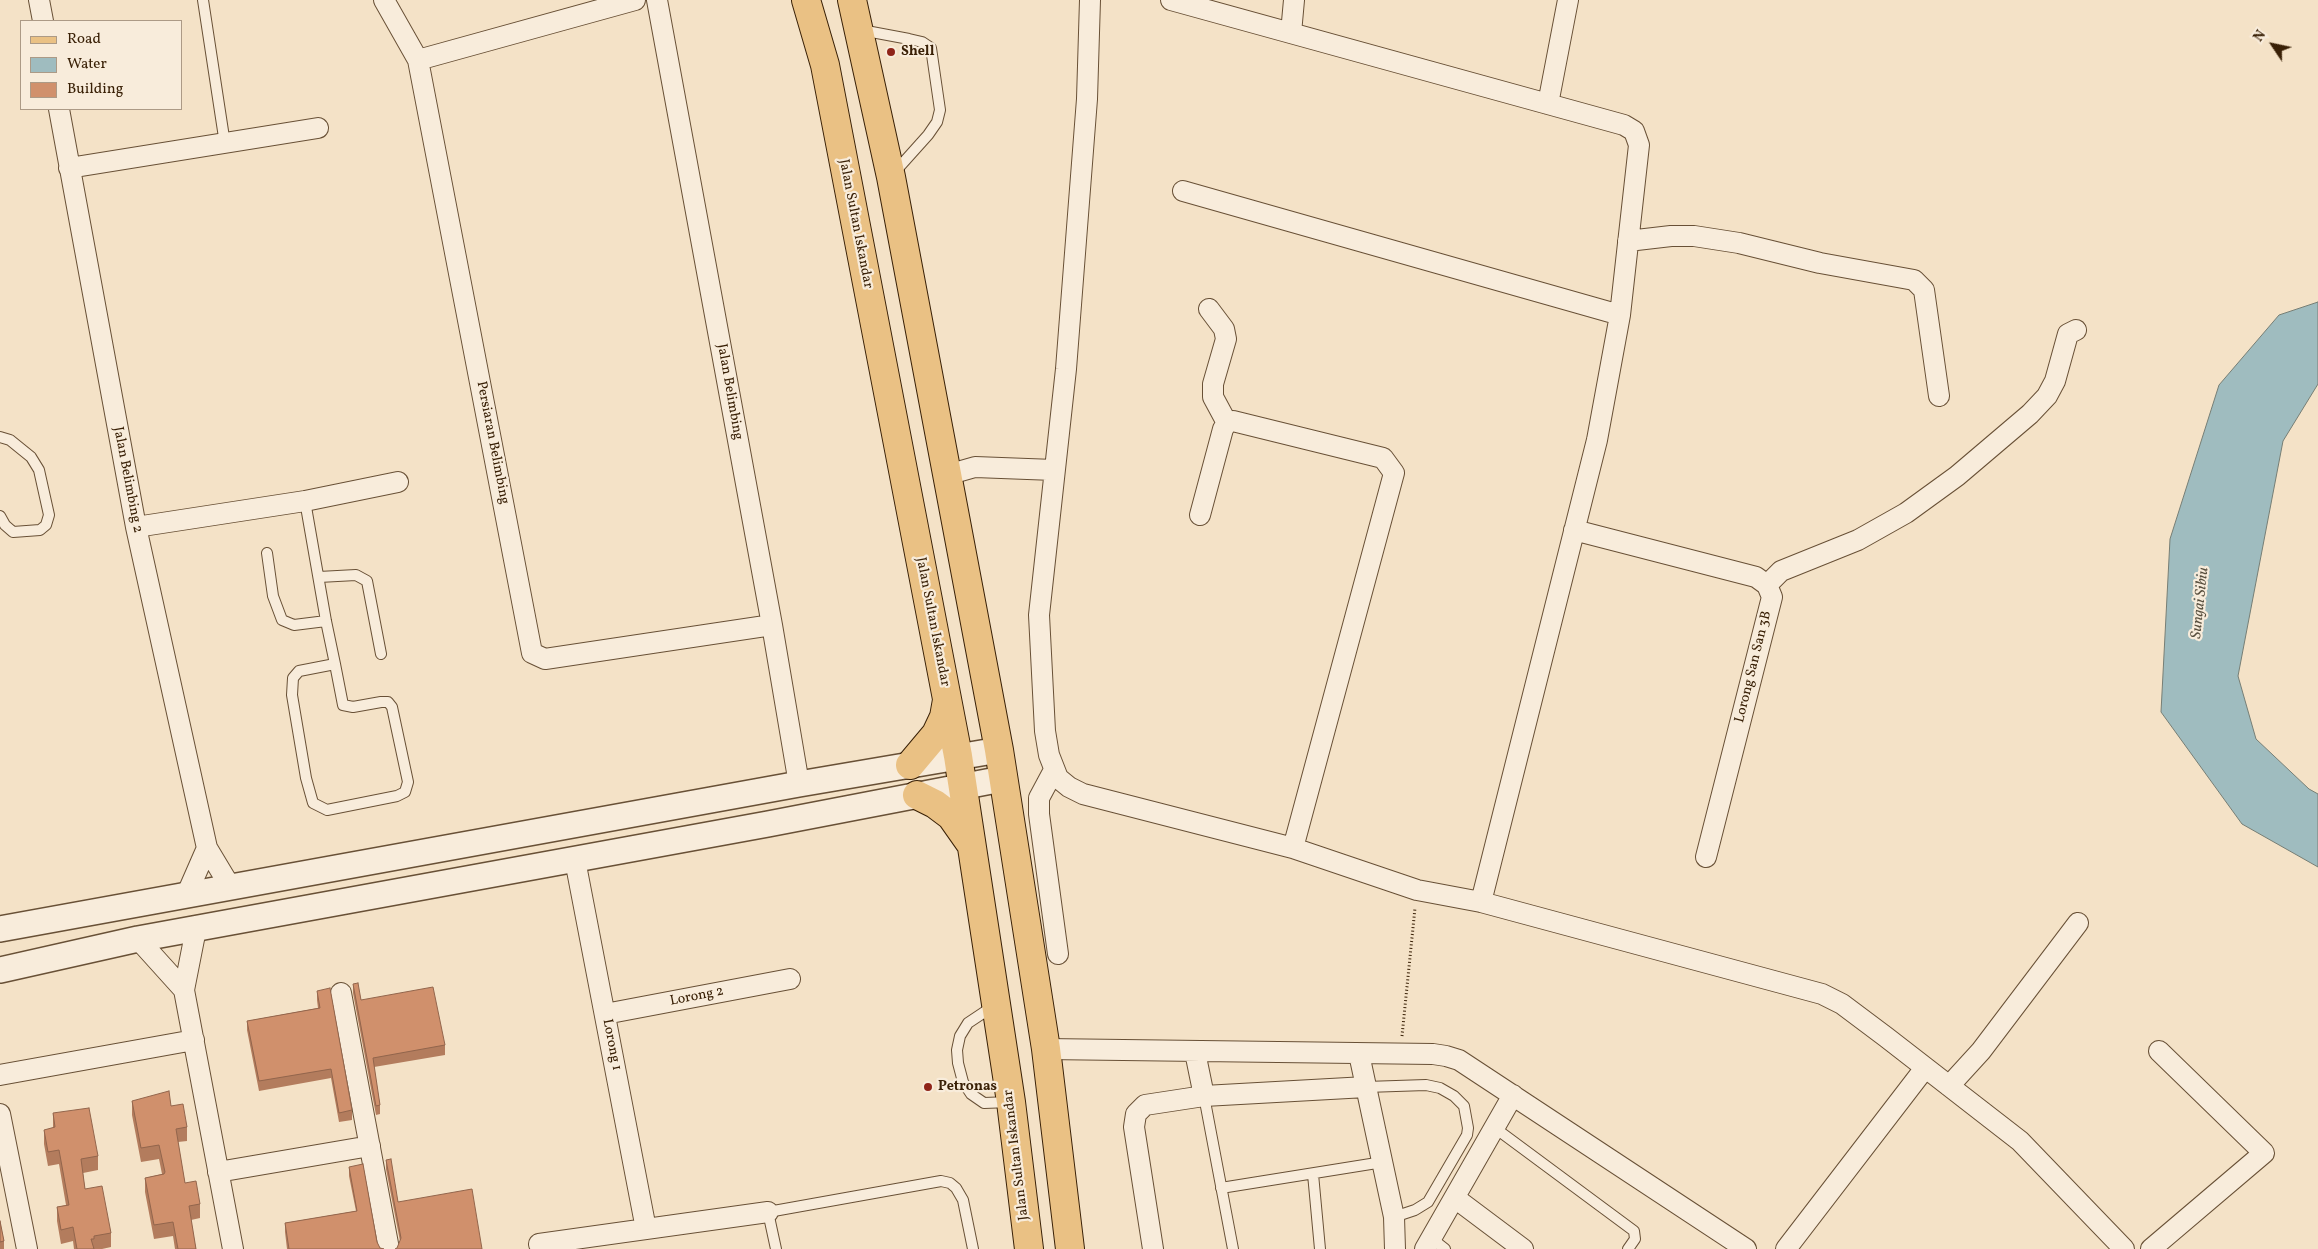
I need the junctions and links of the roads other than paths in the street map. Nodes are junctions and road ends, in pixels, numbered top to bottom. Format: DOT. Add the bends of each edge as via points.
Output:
graph roads {
  1 [pos="39,0"];
  2 [pos="203,0"];
  3 [pos="384,0"];
  4 [pos="635,0"];
  5 [pos="657,0"];
  6 [pos="806,0"];
  7 [pos="852,0"];
  8 [pos="1090,0"];
  9 [pos="1170,0"];
  10 [pos="1294,0"];
  11 [pos="1568,0"];
  12 [pos="42,20"];
  13 [pos="860,30"];
  14 [pos="1291,33"];
  15 [pos="418,60"];
  16 [pos="1548,104"];
  17 [pos="59,110"];
  18 [pos="318,128"];
  19 [pos="225,144"];
  20 [pos="70,168"];
  21 [pos="891,177"];
  22 [pos="1183,191"];
  23 [pos="1628,241"];
  24 [pos="1210,309"];
  25 [pos="1620,315"];
  26 [pos="2076,330"];
  27 [pos="1939,396"];
  28 [pos="1227,422"];
  29 [pos="0,437"];
  30 [pos="1054,470"];
  31 [pos="947,475"];
  32 [pos="398,482"];
  33 [pos="305,501"];
  34 [pos="1200,515"];
  35 [pos="0,516"];
  36 [pos="136,527"];
  37 [pos="1574,530"];
  38 [pos="267,553"];
  39 [pos="319,577"];
  40 [pos="1767,585"];
  41 [pos="326,621"];
  42 [pos="772,625"];
  43 [pos="382,654"];
  44 [pos="335,664"];
  45 [pos="947,698"];
  46 [pos="999,750"];
  47 [pos="958,756"];
  48 [pos="910,765"];
  49 [pos="1054,770"];
  50 [pos="1002,779"];
  51 [pos="798,784"];
  52 [pos="963,785"];
  53 [pos="917,795"];
  54 [pos="207,848"];
  55 [pos="1293,848"];
  56 [pos="974,849"];
  57 [pos="1706,857"];
  58 [pos="575,860"];
  59 [pos="230,888"];
  60 [pos="186,896"];
  61 [pos="1481,902"];
  62 [pos="2078,923"];
  63 [pos="0,929"];
  64 [pos="196,929"];
  65 [pos="138,939"];
  66 [pos="1058,954"];
  67 [pos="0,970"];
  68 [pos="790,979"];
  69 [pos="184,990"];
  70 [pos="340,993"];
  71 [pos="997,1004"];
  72 [pos="605,1014"];
  73 [pos="194,1040"];
  74 [pos="1046,1049"];
  75 [pos="1195,1052"];
  76 [pos="2158,1052"];
  77 [pos="1359,1054"];
  78 [pos="1925,1068"];
  79 [pos="0,1075"];
  80 [pos="1949,1086"];
  81 [pos="1366,1088"];
  82 [pos="1204,1096"];
  83 [pos="1513,1096"];
  84 [pos="1011,1102"];
  85 [pos="0,1114"];
  86 [pos="1494,1128"];
  87 [pos="370,1146"];
  88 [pos="1383,1162"];
  89 [pos="218,1172"];
  90 [pos="1313,1174"];
  91 [pos="1221,1188"];
  92 [pos="1455,1198"];
  93 [pos="768,1212"];
  94 [pos="1394,1217"];
  95 [pos="646,1229"];
  96 [pos="539,1244"];
  97 [pos="1434,1245"];
  98 [pos="27,1249"];
  99 [pos="233,1249"];
  100 [pos="389,1249"];
  101 [pos="776,1249"];
  102 [pos="972,1249"];
  103 [pos="1028,1249"];
  104 [pos="1070,1249"];
  105 [pos="1153,1249"];
  106 [pos="1233,1249"];
  107 [pos="1320,1249"];
  108 [pos="1396,1249"];
  109 [pos="1523,1249"];
  110 [pos="1628,1249"];
  111 [pos="1746,1249"];
  112 [pos="1786,1249"];
  113 [pos="2124,1249"];
  114 [pos="2151,1249"];
  1 -- 12 [label="street"];
  2 -- 19 [label="lane"];
  3 -- 15 [label="street, Persiaran Belimbing"];
  4 -- 15 [label="street"];
  5 -- 42 [label="street, Jalan Belimbing"];
  6 -- 45 [label="main road, Jalan Sultan Iskandar" via="825,65"];
  7 -- 13 [label="main road"];
  8 -- 30 [label="street" via="1088,99 1066,369"];
  9 -- 14 [label="street"];
  10 -- 14 [label="street"];
  11 -- 16 [label="street"];
  13 -- 21 [label="main road"];
  13 -- 21 [label="lane" via="922,42 931,48 940,110 928,135"];
  14 -- 16 [label="street"];
  15 -- 42 [label="street, Persiaran Belimbing" via="532,652 545,659"];
  16 -- 23 [label="street" via="1624,125 1634,131 1639,145"];
  17 -- 20 [label="street, Jalan Belimbing 2"];
  18 -- 19 [label="street"];
  19 -- 20 [label="street"];
  20 -- 36 [label="street, Jalan Belimbing 2"];
  21 -- 31 [label="main road"];
  22 -- 25 [label="street"];
  23 -- 25 [label="street"];
  23 -- 27 [label="street" via="1694,236 1914,280 1924,290"];
  24 -- 28 [label="street" via="1224,329 1226,340 1213,384 1213,397"];
  25 -- 37 [label="street" via="1597,440"];
  26 -- 40 [label="street" via="2068,334 2055,381 2047,396 1957,476 1906,513 1858,540 1781,571"];
  28 -- 34 [label="street"];
  28 -- 55 [label="street" via="1384,458 1394,473"];
  29 -- 35 [label="lane" via="10,440 31,457 39,470 49,515 46,526 40,530 13,532"];
  30 -- 31 [label="street" via="975,467"];
  30 -- 49 [label="street" via="1039,614 1045,730"];
  31 -- 46 [label="main road"];
  32 -- 33 [label="street"];
  33 -- 36 [label="street"];
  33 -- 39 [label="lane"];
  36 -- 54 [label="street, Jalan Belimbing 2"];
  37 -- 40 [label="street" via="1756,577"];
  37 -- 61 [label="street"];
  38 -- 41 [label="lane" via="273,596 282,620 294,626"];
  39 -- 41 [label="lane"];
  39 -- 43 [label="lane" via="356,575 367,582"];
  40 -- 57 [label="street, Lorong San San 3B" via="1772,597"];
  41 -- 44 [label="lane"];
  42 -- 51 [label="street, Jalan Belimbing"];
  44 -- 44 [label="lane" via="299,671 294,678 292,695 313,803 327,810 397,796 405,792 408,782 392,707 388,702 353,707 343,705"];
  45 -- 47 [label="main road, Jalan Sultan Iskandar"];
  45 -- 48 [label="main road" via="944,717 936,734"];
  46 -- 47 [label="street"];
  46 -- 50 [label="main road"];
  47 -- 48 [label="street"];
  47 -- 52 [label="main road, Jalan Sultan Iskandar"];
  48 -- 51 [label="street"];
  49 -- 55 [label="street" via="1058,778 1083,794"];
  49 -- 66 [label="street" via="1041,793 1039,814"];
  50 -- 52 [label="street"];
  50 -- 74 [label="main road"];
  51 -- 59 [label="street"];
  52 -- 53 [label="street"];
  52 -- 56 [label="main road, Jalan Sultan Iskandar"];
  53 -- 56 [label="main road" via="951,816"];
  53 -- 58 [label="street"];
  54 -- 59 [label="street, Jalan Belimbing 2"];
  54 -- 60 [label="street"];
  55 -- 61 [label="street" via="1417,890"];
  56 -- 71 [label="main road, Jalan Sultan Iskandar"];
  58 -- 64 [label="street"];
  58 -- 72 [label="street, Lorong 1"];
  59 -- 60 [label="street"];
  60 -- 63 [label="street"];
  61 -- 78 [label="street" via="1822,994 1842,1004"];
  62 -- 80 [label="street" via="1980,1051"];
  64 -- 65 [label="street"];
  64 -- 69 [label="street"];
  65 -- 67 [label="street"];
  65 -- 69 [label="street"];
  68 -- 72 [label="street, Lorong 2"];
  69 -- 73 [label="street"];
  70 -- 87 [label="street"];
  71 -- 84 [label="main road, Jalan Sultan Iskandar"];
  71 -- 84 [label="lane" via="968,1023 960,1036 958,1063 963,1082 971,1094 984,1103"];
  72 -- 95 [label="street, Lorong 1"];
  73 -- 79 [label="street"];
  73 -- 89 [label="street"];
  74 -- 75 [label="street"];
  74 -- 104 [label="main road"];
  75 -- 77 [label="street"];
  75 -- 82 [label="street"];
  76 -- 114 [label="street" via="2264,1153"];
  77 -- 81 [label="street"];
  77 -- 83 [label="street" via="1433,1054 1459,1060"];
  78 -- 80 [label="street"];
  78 -- 112 [label="street"];
  80 -- 113 [label="street" via="2020,1141"];
  81 -- 82 [label="street"];
  81 -- 88 [label="street"];
  81 -- 94 [label="lane" via="1426,1085 1447,1092 1464,1106 1467,1135 1428,1202"];
  82 -- 91 [label="lane"];
  82 -- 105 [label="street" via="1145,1105 1136,1114 1134,1127"];
  83 -- 86 [label="street"];
  83 -- 111 [label="street"];
  84 -- 103 [label="main road, Jalan Sultan Iskandar"];
  85 -- 98 [label="street"];
  86 -- 92 [label="street"];
  86 -- 110 [label="lane" via="1634,1231 1635,1239"];
  87 -- 89 [label="street"];
  87 -- 100 [label="street"];
  88 -- 90 [label="lane"];
  88 -- 94 [label="street"];
  89 -- 99 [label="street"];
  90 -- 91 [label="lane"];
  90 -- 107 [label="lane"];
  91 -- 106 [label="lane"];
  92 -- 97 [label="street"];
  92 -- 109 [label="street"];
  93 -- 95 [label="street"];
  93 -- 101 [label="lane"];
  93 -- 102 [label="lane" via="941,1181 956,1188 963,1200"];
  94 -- 108 [label="street"];
  95 -- 96 [label="street"];
}
